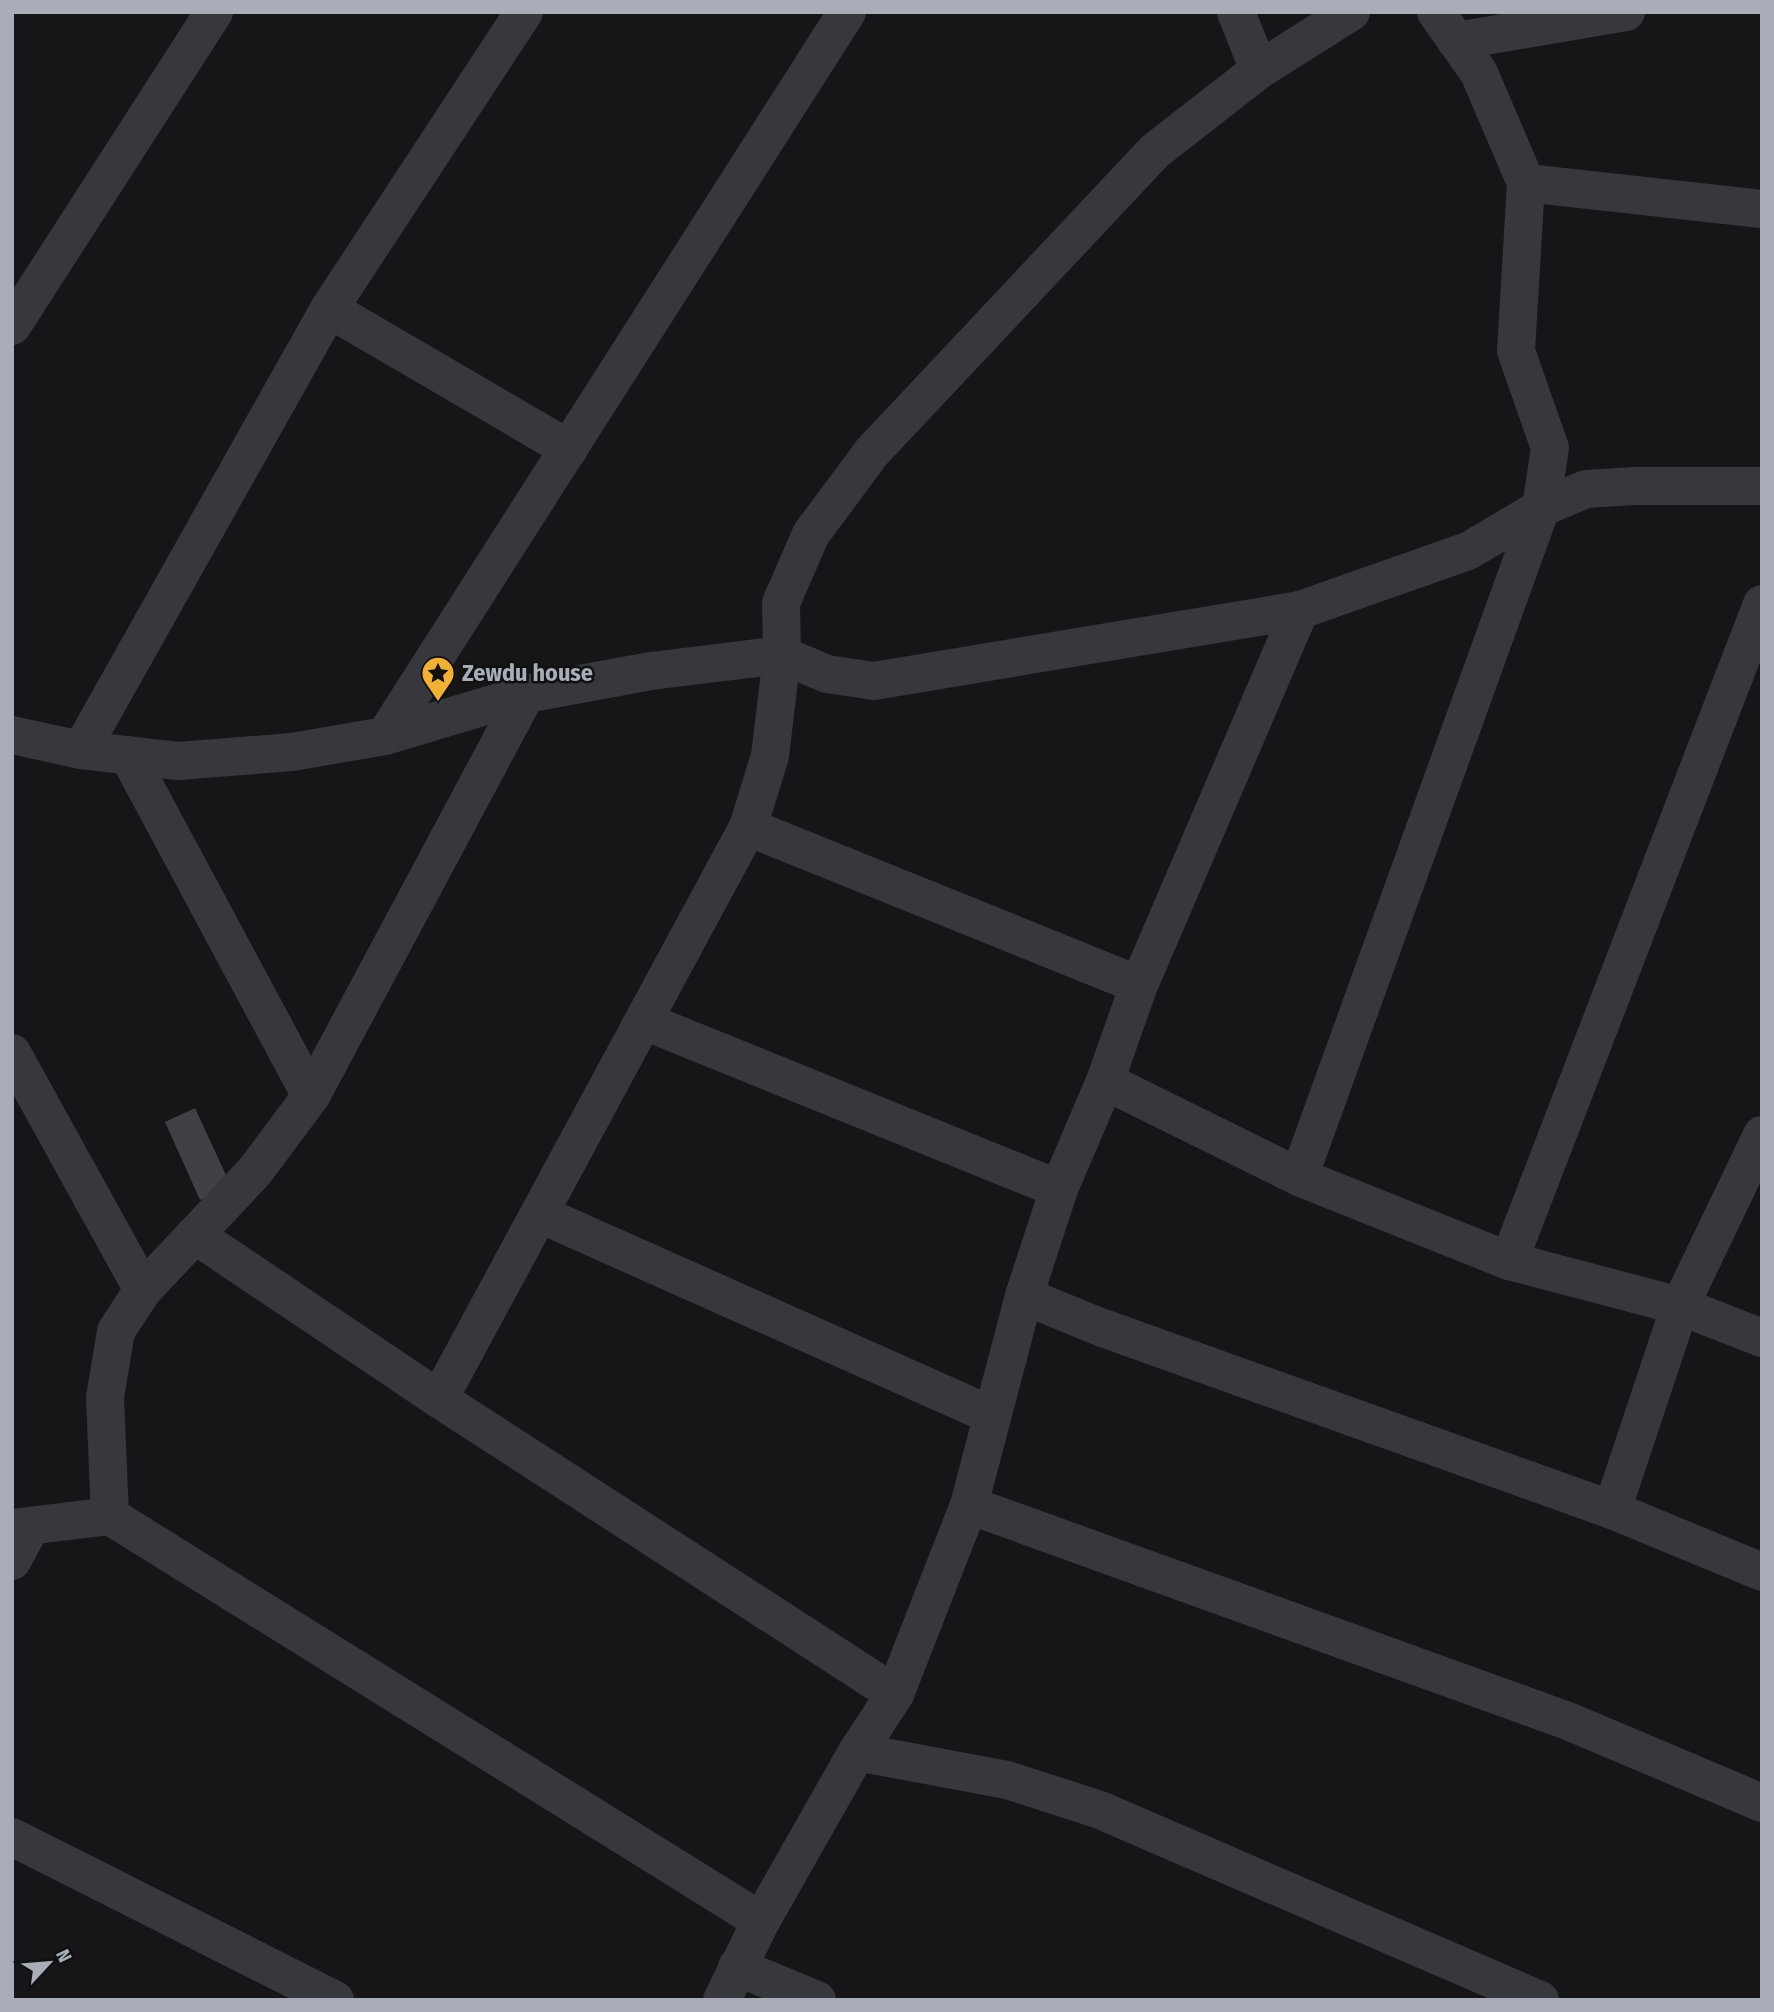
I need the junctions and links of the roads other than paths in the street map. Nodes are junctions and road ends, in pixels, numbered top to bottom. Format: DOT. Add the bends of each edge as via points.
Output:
graph roads {
  1 [pos="214,12"];
  2 [pos="524,12"];
  3 [pos="847,12"];
  4 [pos="1236,12"];
  5 [pos="1351,12"];
  6 [pos="1626,12"];
  7 [pos="1446,27"];
  8 [pos="1259,70"];
  9 [pos="1526,183"];
  10 [pos="1762,209"];
  11 [pos="329,309"];
  12 [pos="12,326"];
  13 [pos="569,449"];
  14 [pos="1762,486"];
  15 [pos="1541,508"];
  16 [pos="1762,604"];
  17 [pos="1300,610"];
  18 [pos="782,655"];
  19 [pos="526,694"];
  20 [pos="12,735"];
  21 [pos="385,736"];
  22 [pos="81,750"];
  23 [pos="128,755"];
  24 [pos="748,827"];
  25 [pos="1139,985"];
  26 [pos="644,1021"];
  27 [pos="12,1053"];
  28 [pos="1105,1081"];
  29 [pos="311,1096"];
  30 [pos="1762,1135"];
  31 [pos="1299,1177"];
  32 [pos="1059,1189"];
  33 [pos="540,1214"];
  34 [pos="195,1235"];
  35 [pos="1509,1261"];
  36 [pos="144,1290"];
  37 [pos="1024,1296"];
  38 [pos="1680,1306"];
  39 [pos="1762,1338"];
  40 [pos="439,1399"];
  41 [pos="991,1415"];
  42 [pos="969,1505"];
  43 [pos="1612,1510"];
  44 [pos="110,1516"];
  45 [pos="22,1527"];
  46 [pos="12,1561"];
  47 [pos="1762,1572"];
  48 [pos="895,1693"];
  49 [pos="857,1752"];
  50 [pos="1762,1803"];
  51 [pos="12,1837"];
  52 [pos="761,1921"];
  53 [pos="730,1983"];
  54 [pos="335,2000"];
  55 [pos="817,2000"];
  56 [pos="1540,2000"];
  1 -- 12 [label="street"];
  2 -- 11 [label="street"];
  3 -- 13 [label="street"];
  4 -- 8 [label="street"];
  5 -- 8 [label="street"];
  6 -- 7 [label="street"];
  7 -- 9 [label="street" via="1479,73"];
  8 -- 18 [label="street" via="1155,151 872,452 811,534 781,603"];
  9 -- 10 [label="street"];
  9 -- 15 [label="street" via="1517,351 1550,448"];
  11 -- 13 [label="street"];
  11 -- 22 [label="street"];
  13 -- 21 [label="street"];
  14 -- 15 [label="street" via="1587,489"];
  15 -- 17 [label="street" via="1468,551"];
  15 -- 31 [label="street"];
  16 -- 35 [label="street"];
  17 -- 18 [label="street" via="874,681 827,674"];
  17 -- 25 [label="street"];
  18 -- 19 [label="street" via="651,671"];
  18 -- 24 [label="street" via="771,756"];
  19 -- 21 [label="street"];
  19 -- 29 [label="street"];
  20 -- 22 [label="street"];
  21 -- 23 [label="street" via="292,752 178,761"];
  22 -- 23 [label="street"];
  23 -- 29 [label="street"];
  24 -- 25 [label="street"];
  24 -- 26 [label="street"];
  25 -- 28 [label="street"];
  26 -- 32 [label="street"];
  26 -- 33 [label="street"];
  27 -- 36 [label="street"];
  28 -- 31 [label="street"];
  28 -- 32 [label="street"];
  29 -- 34 [label="street" via="255,1171"];
  30 -- 38 [label="street"];
  31 -- 35 [label="street"];
  32 -- 37 [label="street"];
  33 -- 40 [label="street"];
  33 -- 41 [label="street"];
  34 -- 36 [label="street"];
  34 -- 40 [label="street"];
  35 -- 38 [label="street"];
  36 -- 44 [label="street" via="116,1331 105,1397"];
  37 -- 41 [label="street"];
  37 -- 43 [label="street"];
  38 -- 39 [label="street"];
  38 -- 43 [label="street"];
  40 -- 48 [label="street"];
  41 -- 42 [label="street"];
  42 -- 48 [label="street"];
  42 -- 50 [label="street" via="1567,1721"];
  43 -- 47 [label="street"];
  44 -- 45 [label="street"];
  44 -- 52 [label="street"];
  45 -- 46 [label="street"];
  48 -- 49 [label="street"];
  49 -- 52 [label="street"];
  49 -- 56 [label="street" via="1007,1780 1100,1810"];
  51 -- 54 [label="street"];
  52 -- 53 [label="street"];
  53 -- 55 [label="street"];
}
